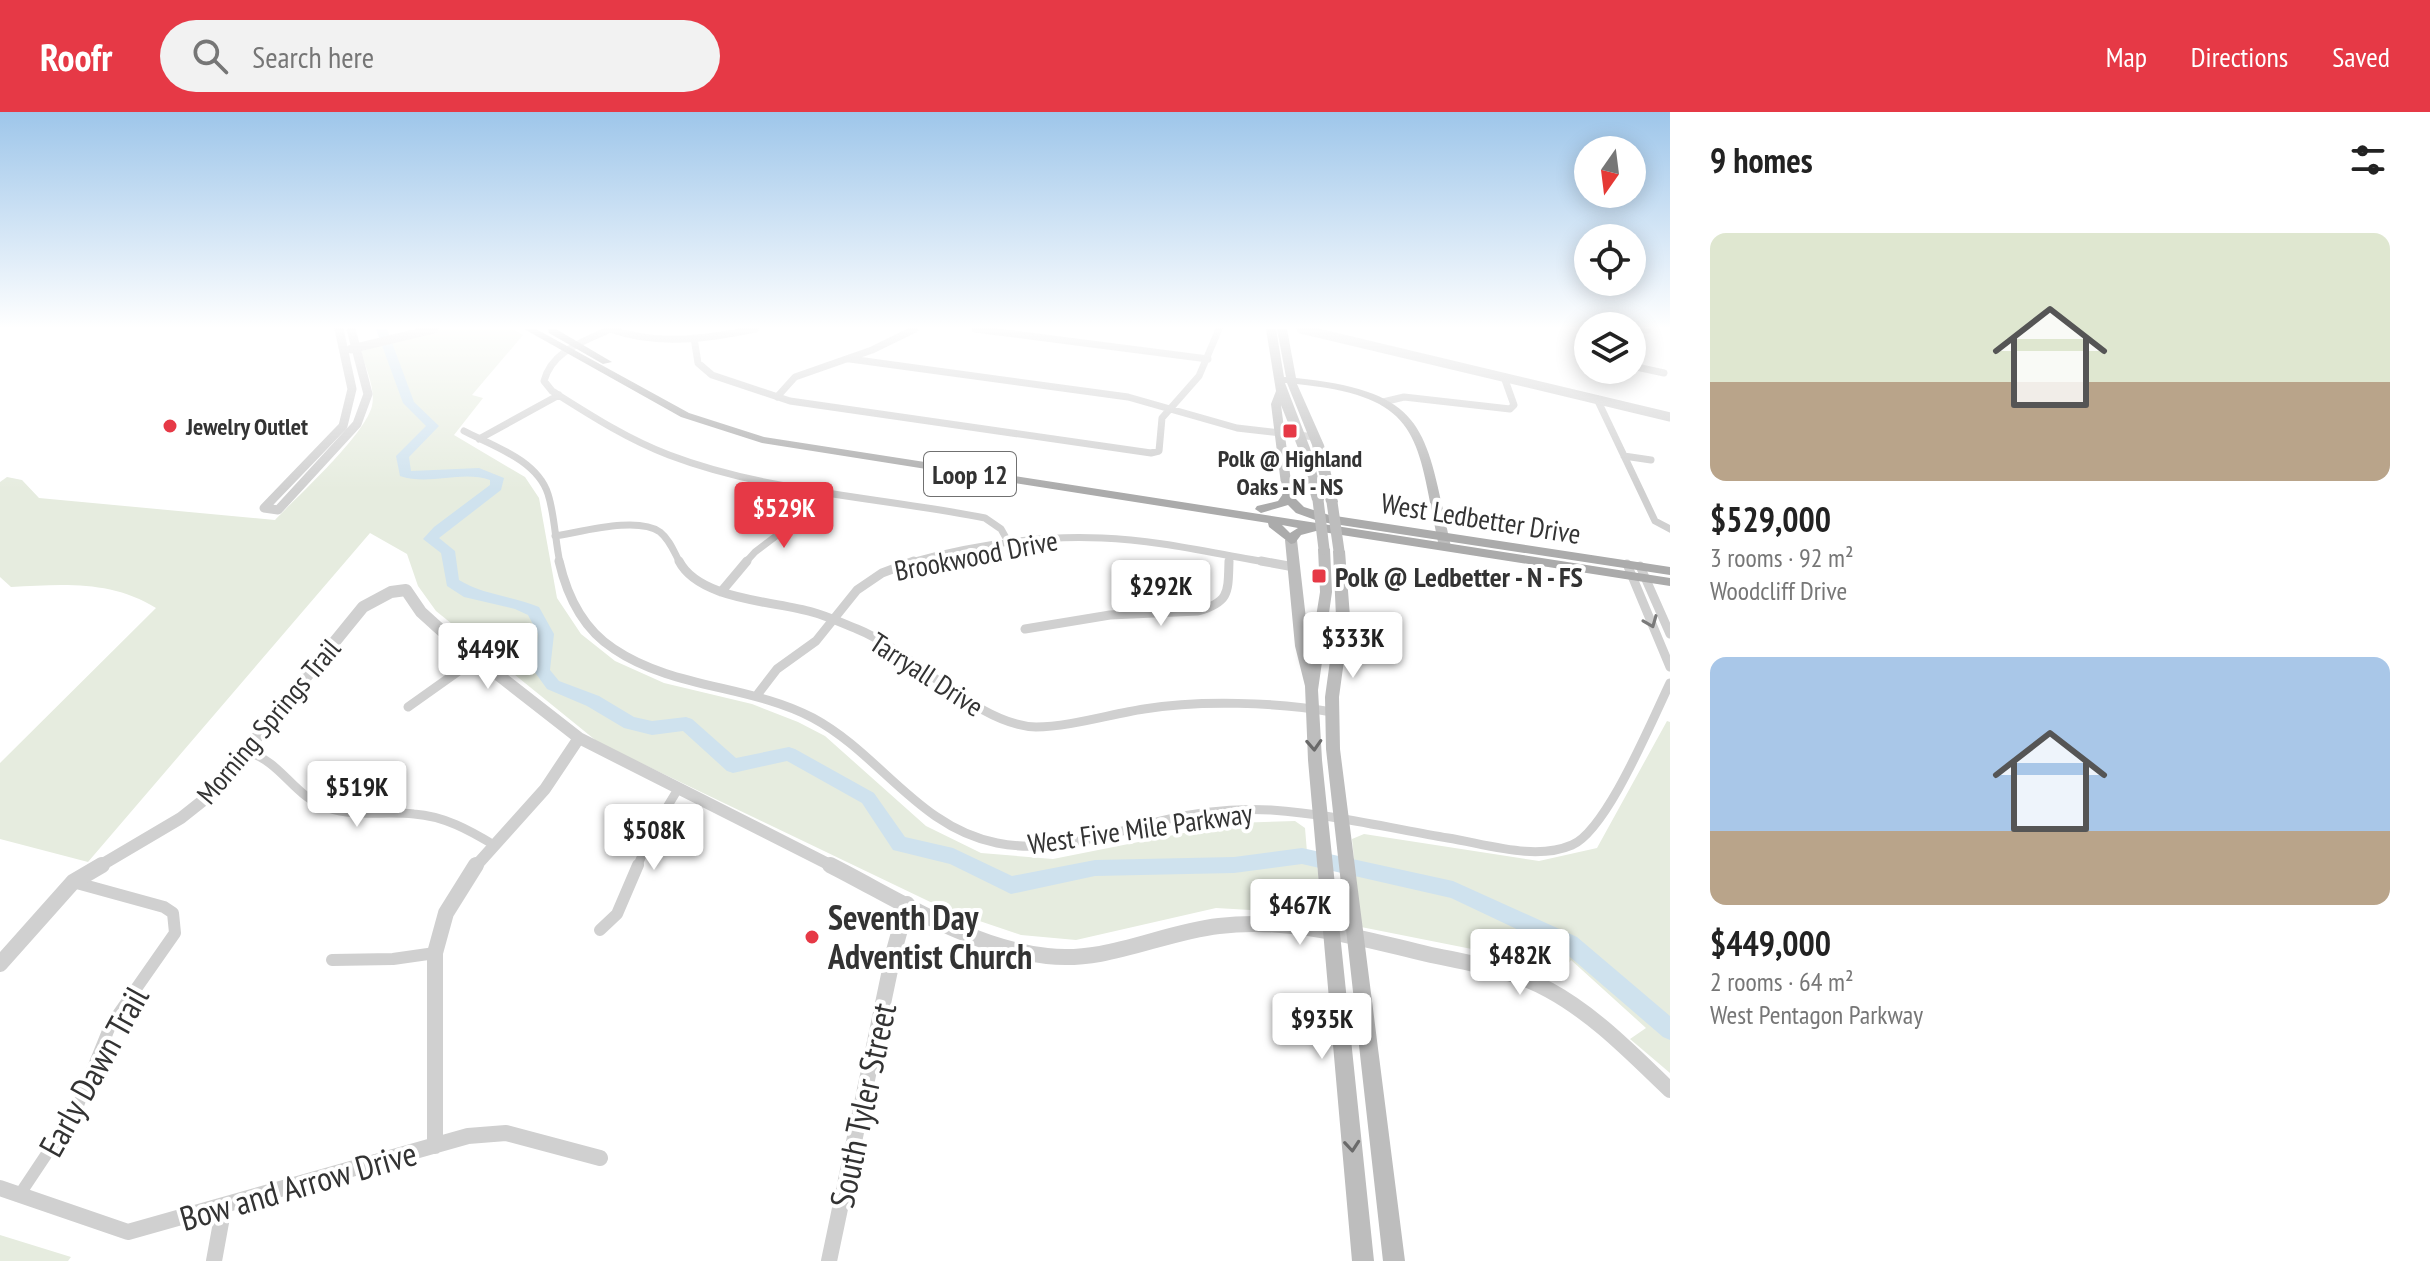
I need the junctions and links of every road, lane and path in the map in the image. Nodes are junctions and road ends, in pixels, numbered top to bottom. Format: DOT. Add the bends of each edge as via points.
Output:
graph roads {
  1 [pos="352,383"];
  2 [pos="365,383"];
  3 [pos="546,383"];
  4 [pos="630,383"];
  5 [pos="730,383"];
  6 [pos="790,383"];
  7 [pos="1023,383"];
  8 [pos="1194,383"];
  9 [pos="1286,383"];
  10 [pos="1292,383"];
  11 [pos="1304,383"];
  12 [pos="1506,383"];
  13 [pos="1528,383"];
  14 [pos="1279,385"];
  15 [pos="559,395"];
  16 [pos="777,397"];
  17 [pos="1597,399"];
  18 [pos="1383,402"];
  19 [pos="1171,408"];
  20 [pos="1670,417"];
  21 [pos="464,431"];
  22 [pos="1279,434"];
  23 [pos="1299,436"];
  24 [pos="1315,437"];
  25 [pos="479,439"];
  26 [pos="1624,456"];
  27 [pos="1307,460"];
  28 [pos="1651,460"];
  29 [pos="817,491"];
  30 [pos="1287,497"];
  31 [pos="1261,514"];
  32 [pos="1329,519"];
  33 [pos="1317,527"];
  34 [pos="1666,528"];
  35 [pos="555,536"];
  36 [pos="1291,540"];
  37 [pos="1444,542"];
  38 [pos="1010,545"];
  39 [pos="1229,557"];
  40 [pos="1294,567"];
  41 [pos="1636,571"];
  42 [pos="1670,571"];
  43 [pos="1670,582"];
  44 [pos="721,592"];
  45 [pos="1297,598"];
  46 [pos="1324,612"];
  47 [pos="1343,617"];
  48 [pos="833,619"];
  49 [pos="1025,629"];
  50 [pos="1670,634"];
  51 [pos="477,658"];
  52 [pos="1670,667"];
  53 [pos="1670,683"];
  54 [pos="1311,690"];
  55 [pos="757,695"];
  56 [pos="408,707"];
  57 [pos="1312,708"];
  58 [pos="1332,712"];
  59 [pos="579,738"];
  60 [pos="248,752"];
  61 [pos="678,789"];
  62 [pos="1320,815"];
  63 [pos="1339,819"];
  64 [pos="494,845"];
  65 [pos="73,882"];
  66 [pos="907,904"];
  67 [pos="600,930"];
  68 [pos="1332,933"];
  69 [pos="1354,938"];
  70 [pos="435,953"];
  71 [pos="332,960"];
  72 [pos="0,964"];
  73 [pos="1346,1087"];
  74 [pos="1670,1090"];
  75 [pos="1372,1092"];
  76 [pos="435,1146"];
  77 [pos="600,1158"];
  78 [pos="0,1188"];
  79 [pos="20,1194"];
  80 [pos="224,1206"];
  81 [pos="214,1261"];
  82 [pos="829,1261"];
  83 [pos="1363,1261"];
  84 [pos="1394,1261"];
  1 -- 2 [label="street" via="354,393 343,426 264,508 278,510 357,424 368,394"];
  3 -- 15 [label="street"];
  4 -- 31 [label="main road, West Ledbetter Drive / Loop 12" via="685,415 735,433"];
  5 -- 16 [label="street"];
  6 -- 16 [label="street"];
  7 -- 19 [label="street"];
  8 -- 19 [label="street"];
  9 -- 14 [label="main road"];
  10 -- 24 [label="main road"];
  11 -- 18 [label="main road" via="1347,388"];
  12 -- 18 [label="street" via="1514,405 1510,409 1404,397"];
  13 -- 17 [label="street"];
  14 -- 22 [label="main road"];
  14 -- 23 [label="main road"];
  15 -- 25 [label="street"];
  15 -- 29 [label="street" via="669,455 745,478"];
  16 -- 19 [label="street" via="1159,451 1161,423"];
  17 -- 20 [label="street"];
  17 -- 26 [label="street"];
  18 -- 37 [label="main road" via="1417,435"];
  19 -- 22 [label="street" via="1219,424"];
  21 -- 25 [label="street, West Five Mile Parkway"];
  22 -- 23 [label="street"];
  22 -- 27 [label="main road"];
  22 -- 30 [label="main road"];
  23 -- 24 [label="street"];
  23 -- 27 [label="main road"];
  24 -- 47 [label="main road, bridge" via="1332,502"];
  25 -- 35 [label="street, West Five Mile Parkway" via="540,478 551,504"];
  26 -- 28 [label="street"];
  26 -- 34 [label="street" via="1655,521"];
  27 -- 46 [label="main road, bridge" via="1324,549"];
  29 -- 38 [label="street" via="985,518 1001,529"];
  29 -- 44 [label="street" via="804,515 755,552"];
  30 -- 31 [label="main road"];
  30 -- 32 [label="main road" via="1300,510"];
  31 -- 32 [label="main road, West Ledbetter Drive / Loop 12"];
  31 -- 33 [label="main road, West Ledbetter Drive / Loop 12"];
  31 -- 36 [label="main road"];
  32 -- 37 [label="main road, West Ledbetter Drive / Loop 12"];
  33 -- 36 [label="main road" via="1297,532"];
  33 -- 37 [label="main road, West Ledbetter Drive / Loop 12"];
  35 -- 44 [label="street, Tarryall Drive" via="647,526 664,535 691,575"];
  35 -- 55 [label="street, West Five Mile Parkway" via="571,601 611,647 662,673"];
  36 -- 40 [label="main road"];
  37 -- 41 [label="main road, West Ledbetter Drive / Loop 12"];
  38 -- 39 [label="street, Brookwood Drive" via="1106,538"];
  38 -- 48 [label="street, Brookwood Drive" via="893,568 865,582"];
  39 -- 40 [label="street, Brookwood Drive"];
  39 -- 49 [label="street" via="1228,591 1212,607"];
  40 -- 45 [label="main road"];
  41 -- 42 [label="main road, West Ledbetter Drive / Loop 12"];
  41 -- 43 [label="main road, West Ledbetter Drive / Loop 12"];
  41 -- 50 [label="street"];
  41 -- 52 [label="street, one-way"];
  44 -- 48 [label="street, Tarryall Drive"];
  45 -- 46 [label="main road"];
  45 -- 54 [label="main road"];
  46 -- 47 [label="main road"];
  46 -- 54 [label="main road"];
  47 -- 58 [label="main road"];
  48 -- 55 [label="street, Brookwood Drive" via="816,642 772,670"];
  48 -- 57 [label="street, Tarryall Drive" via="885,644 992,715 1026,727 1172,706"];
  51 -- 56 [label="street"];
  51 -- 59 [label="street"];
  51 -- 60 [label="street, Morning Springs Trail" via="421,612 406,590 391,592 363,607"];
  53 -- 63 [label="street, West Five Mile Parkway" via="1595,829 1570,847 1520,850"];
  54 -- 57 [label="main road"];
  55 -- 62 [label="street, West Five Mile Parkway" via="798,710 837,733 936,820 996,844 1057,844 1215,811"];
  57 -- 58 [label="street, Tarryall Drive"];
  57 -- 62 [label="main road, one-way"];
  58 -- 63 [label="main road"];
  59 -- 61 [label="street"];
  59 -- 64 [label="street" via="545,789"];
  60 -- 64 [label="street" via="268,757 298,793 314,803 333,810 426,815"];
  60 -- 65 [label="street, Morning Springs Trail" via="181,818"];
  61 -- 66 [label="street"];
  61 -- 67 [label="street" via="652,832 617,914"];
  62 -- 63 [label="street, West Five Mile Parkway"];
  62 -- 68 [label="main road"];
  63 -- 69 [label="main road"];
  64 -- 70 [label="street" via="454,897"];
  65 -- 72 [label="street, Morning Springs Trail"];
  65 -- 79 [label="street, Early Dawn Trail" via="164,907 173,913 175,933 110,1026 76,1110"];
  66 -- 68 [label="street" via="979,940 1047,956 1119,952 1236,924"];
  66 -- 82 [label="street, South Tyler Street"];
  68 -- 69 [label="street"];
  68 -- 73 [label="main road"];
  69 -- 74 [label="street" via="1532,981 1592,1019"];
  69 -- 75 [label="main road"];
  70 -- 71 [label="street"];
  70 -- 76 [label="street"];
  73 -- 75 [label="main road"];
  73 -- 83 [label="main road, one-way"];
  75 -- 84 [label="main road"];
  76 -- 77 [label="street, Bow and Arrow Drive" via="506,1133"];
  76 -- 80 [label="street, Bow and Arrow Drive"];
  78 -- 79 [label="street, Bow and Arrow Drive"];
  79 -- 80 [label="street, Bow and Arrow Drive" via="128,1232"];
  80 -- 81 [label="street"];
}
